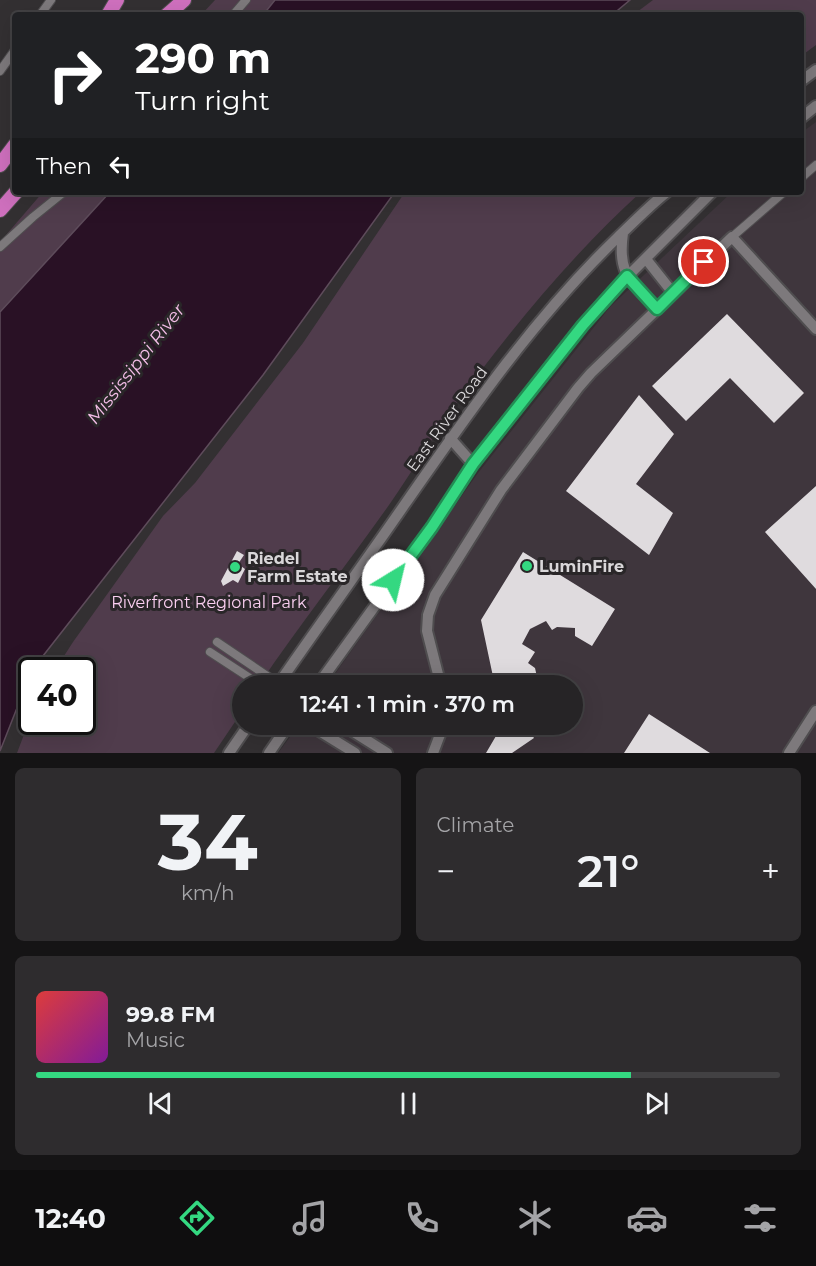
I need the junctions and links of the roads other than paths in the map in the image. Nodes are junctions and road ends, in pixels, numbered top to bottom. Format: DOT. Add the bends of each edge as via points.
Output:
graph roads {
  1 [pos="184,0"];
  2 [pos="246,0"];
  3 [pos="169,12"];
  4 [pos="236,12"];
  5 [pos="12,54"];
  6 [pos="0,71"];
  7 [pos="816,106"];
  8 [pos="804,116"];
  9 [pos="12,149"];
  10 [pos="0,165"];
  11 [pos="816,165"];
  12 [pos="804,175"];
  13 [pos="13,195"];
  14 [pos="60,195"];
  15 [pos="663,195"];
  16 [pos="709,195"];
  17 [pos="781,195"];
  18 [pos="0,210"];
  19 [pos="623,233"];
  20 [pos="732,237"];
  21 [pos="0,248"];
  22 [pos="646,259"];
  23 [pos="627,276"];
  24 [pos="672,293"];
  25 [pos="657,309"];
  26 [pos="816,329"];
  27 [pos="450,438"];
  28 [pos="473,464"];
  29 [pos="217,642"];
  30 [pos="210,651"];
  31 [pos="246,675"];
  32 [pos="265,675"];
  33 [pos="286,675"];
  34 [pos="325,675"];
  35 [pos="438,675"];
  36 [pos="816,711"];
  37 [pos="241,735"];
  38 [pos="281,735"];
  39 [pos="326,735"];
  40 [pos="358,735"];
  41 [pos="440,735"];
  42 [pos="229,753"];
  43 [pos="269,753"];
  44 [pos="355,753"];
  45 [pos="387,753"];
  46 [pos="433,753"];
  47 [pos="789,753"];
  1 -- 3 [label="highway"];
  2 -- 4 [label="street"];
  5 -- 6 [label="street"];
  7 -- 8 [label="street"];
  9 -- 10 [label="highway"];
  11 -- 12 [label="street"];
  13 -- 18 [label="highway"];
  14 -- 21 [label="street"];
  15 -- 19 [label="street, East River Road"];
  16 -- 22 [label="street"];
  17 -- 20 [label="street"];
  19 -- 23 [label="street" via="620,251"];
  19 -- 27 [label="street, East River Road" via="552,307"];
  20 -- 24 [label="street"];
  20 -- 26 [label="street"];
  22 -- 23 [label="street"];
  22 -- 24 [label="street"];
  23 -- 25 [label="street"];
  23 -- 28 [label="street"];
  24 -- 25 [label="street"];
  25 -- 35 [label="street" via="578,388 501,490 435,595 427,631"];
  27 -- 28 [label="street"];
  27 -- 33 [label="street, East River Road"];
  28 -- 34 [label="street"];
  29 -- 32 [label="street"];
  30 -- 31 [label="street"];
  36 -- 47 [label="street"];
  37 -- 42 [label="street"];
  38 -- 43 [label="street"];
  39 -- 44 [label="street"];
  40 -- 45 [label="street"];
  41 -- 46 [label="street"];
}
